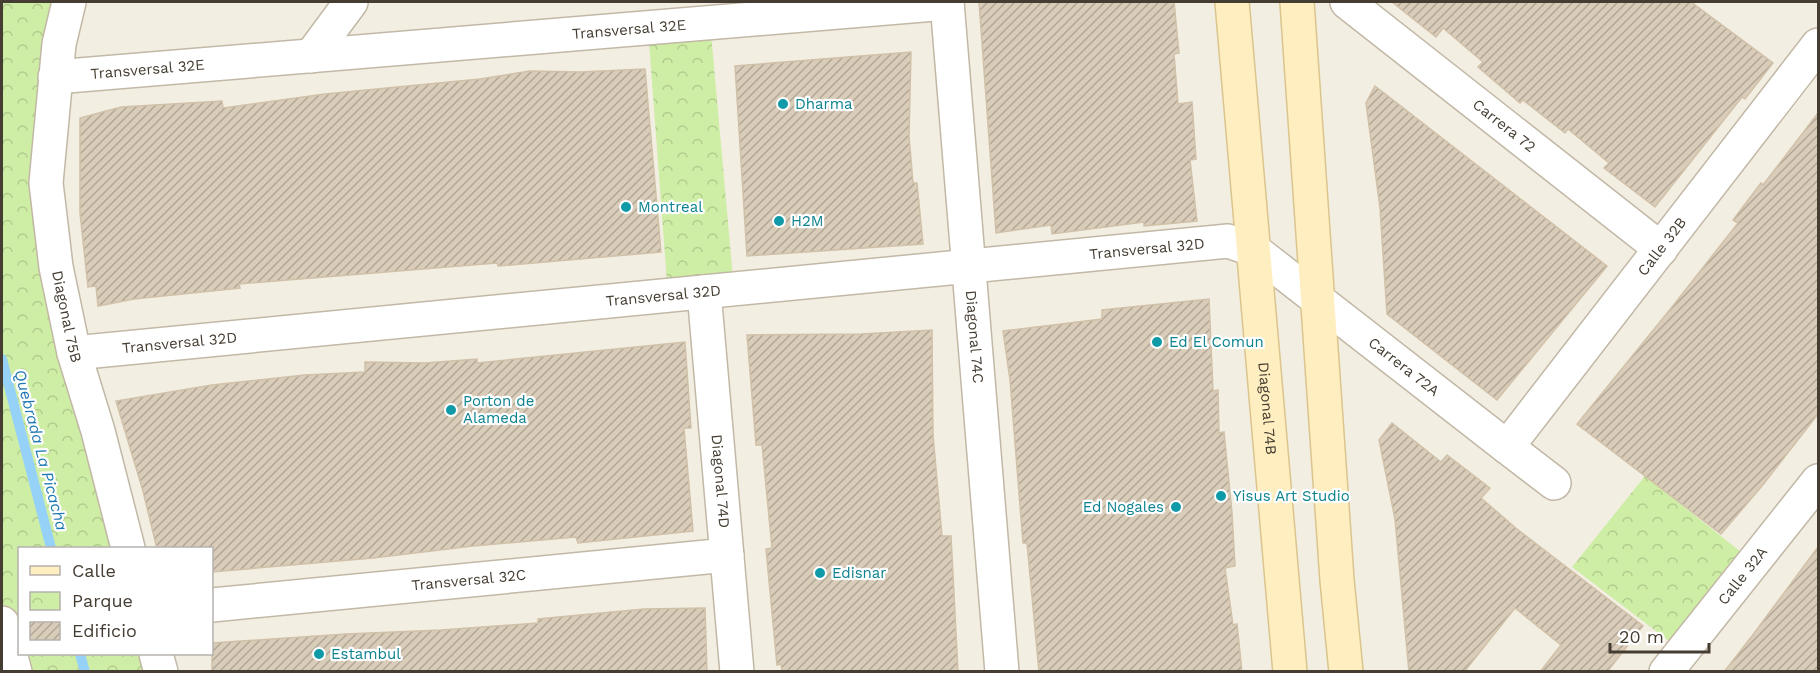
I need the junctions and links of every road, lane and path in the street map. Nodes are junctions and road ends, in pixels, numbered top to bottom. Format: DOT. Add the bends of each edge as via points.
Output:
graph roads {
  1 [pos="69,2"];
  2 [pos="351,2"];
  3 [pos="947,2"];
  4 [pos="1232,2"];
  5 [pos="1297,2"];
  6 [pos="1347,2"];
  7 [pos="691,13"];
  8 [pos="1818,45"];
  9 [pos="311,56"];
  10 [pos="55,77"];
  11 [pos="1661,249"];
  12 [pos="1254,250"];
  13 [pos="969,267"];
  14 [pos="704,292"];
  15 [pos="1318,302"];
  16 [pos="74,353"];
  17 [pos="1507,447"];
  18 [pos="1818,481"];
  19 [pos="1554,483"];
  20 [pos="127,547"];
  21 [pos="727,555"];
  22 [pos="213,605"];
  23 [pos="2,623"];
  24 [pos="156,655"];
  25 [pos="15,672"];
  26 [pos="161,672"];
  27 [pos="737,672"];
  28 [pos="1002,672"];
  29 [pos="1290,672"];
  30 [pos="1346,672"];
  31 [pos="1666,672"];
  1 -- 10 [label="street, Diagonal 75B"];
  2 -- 9 [label="street"];
  3 -- 7 [label="street, Transversal 32E"];
  3 -- 13 [label="street, Diagonal 74C"];
  4 -- 12 [label="main road, Diagonal 74B"];
  5 -- 15 [label="main road"];
  6 -- 11 [label="street, Carrera 72"];
  7 -- 9 [label="street, Transversal 32E"];
  8 -- 11 [label="street, Calle 32B"];
  9 -- 10 [label="street, Transversal 32E"];
  10 -- 16 [label="street, Diagonal 75B" via="46,183 56,267"];
  11 -- 17 [label="street, Calle 32B"];
  12 -- 13 [label="street, Transversal 32D" via="1228,242"];
  12 -- 15 [label="street, Carrera 72A"];
  12 -- 29 [label="main road, Diagonal 74B"];
  13 -- 14 [label="street, Transversal 32D"];
  13 -- 28 [label="street, Diagonal 74C"];
  14 -- 16 [label="street, Transversal 32D"];
  14 -- 21 [label="street, Diagonal 74D"];
  15 -- 17 [label="street, Carrera 72A"];
  15 -- 30 [label="main road"];
  16 -- 20 [label="street, Diagonal 75B"];
  17 -- 19 [label="street, Carrera 72A"];
  18 -- 31 [label="street, Calle 32A"];
  21 -- 22 [label="street, Transversal 32C"];
  21 -- 27 [label="street, Diagonal 74D"];
  23 -- 25 [label="street"];
  24 -- 26 [label="street"];
}
